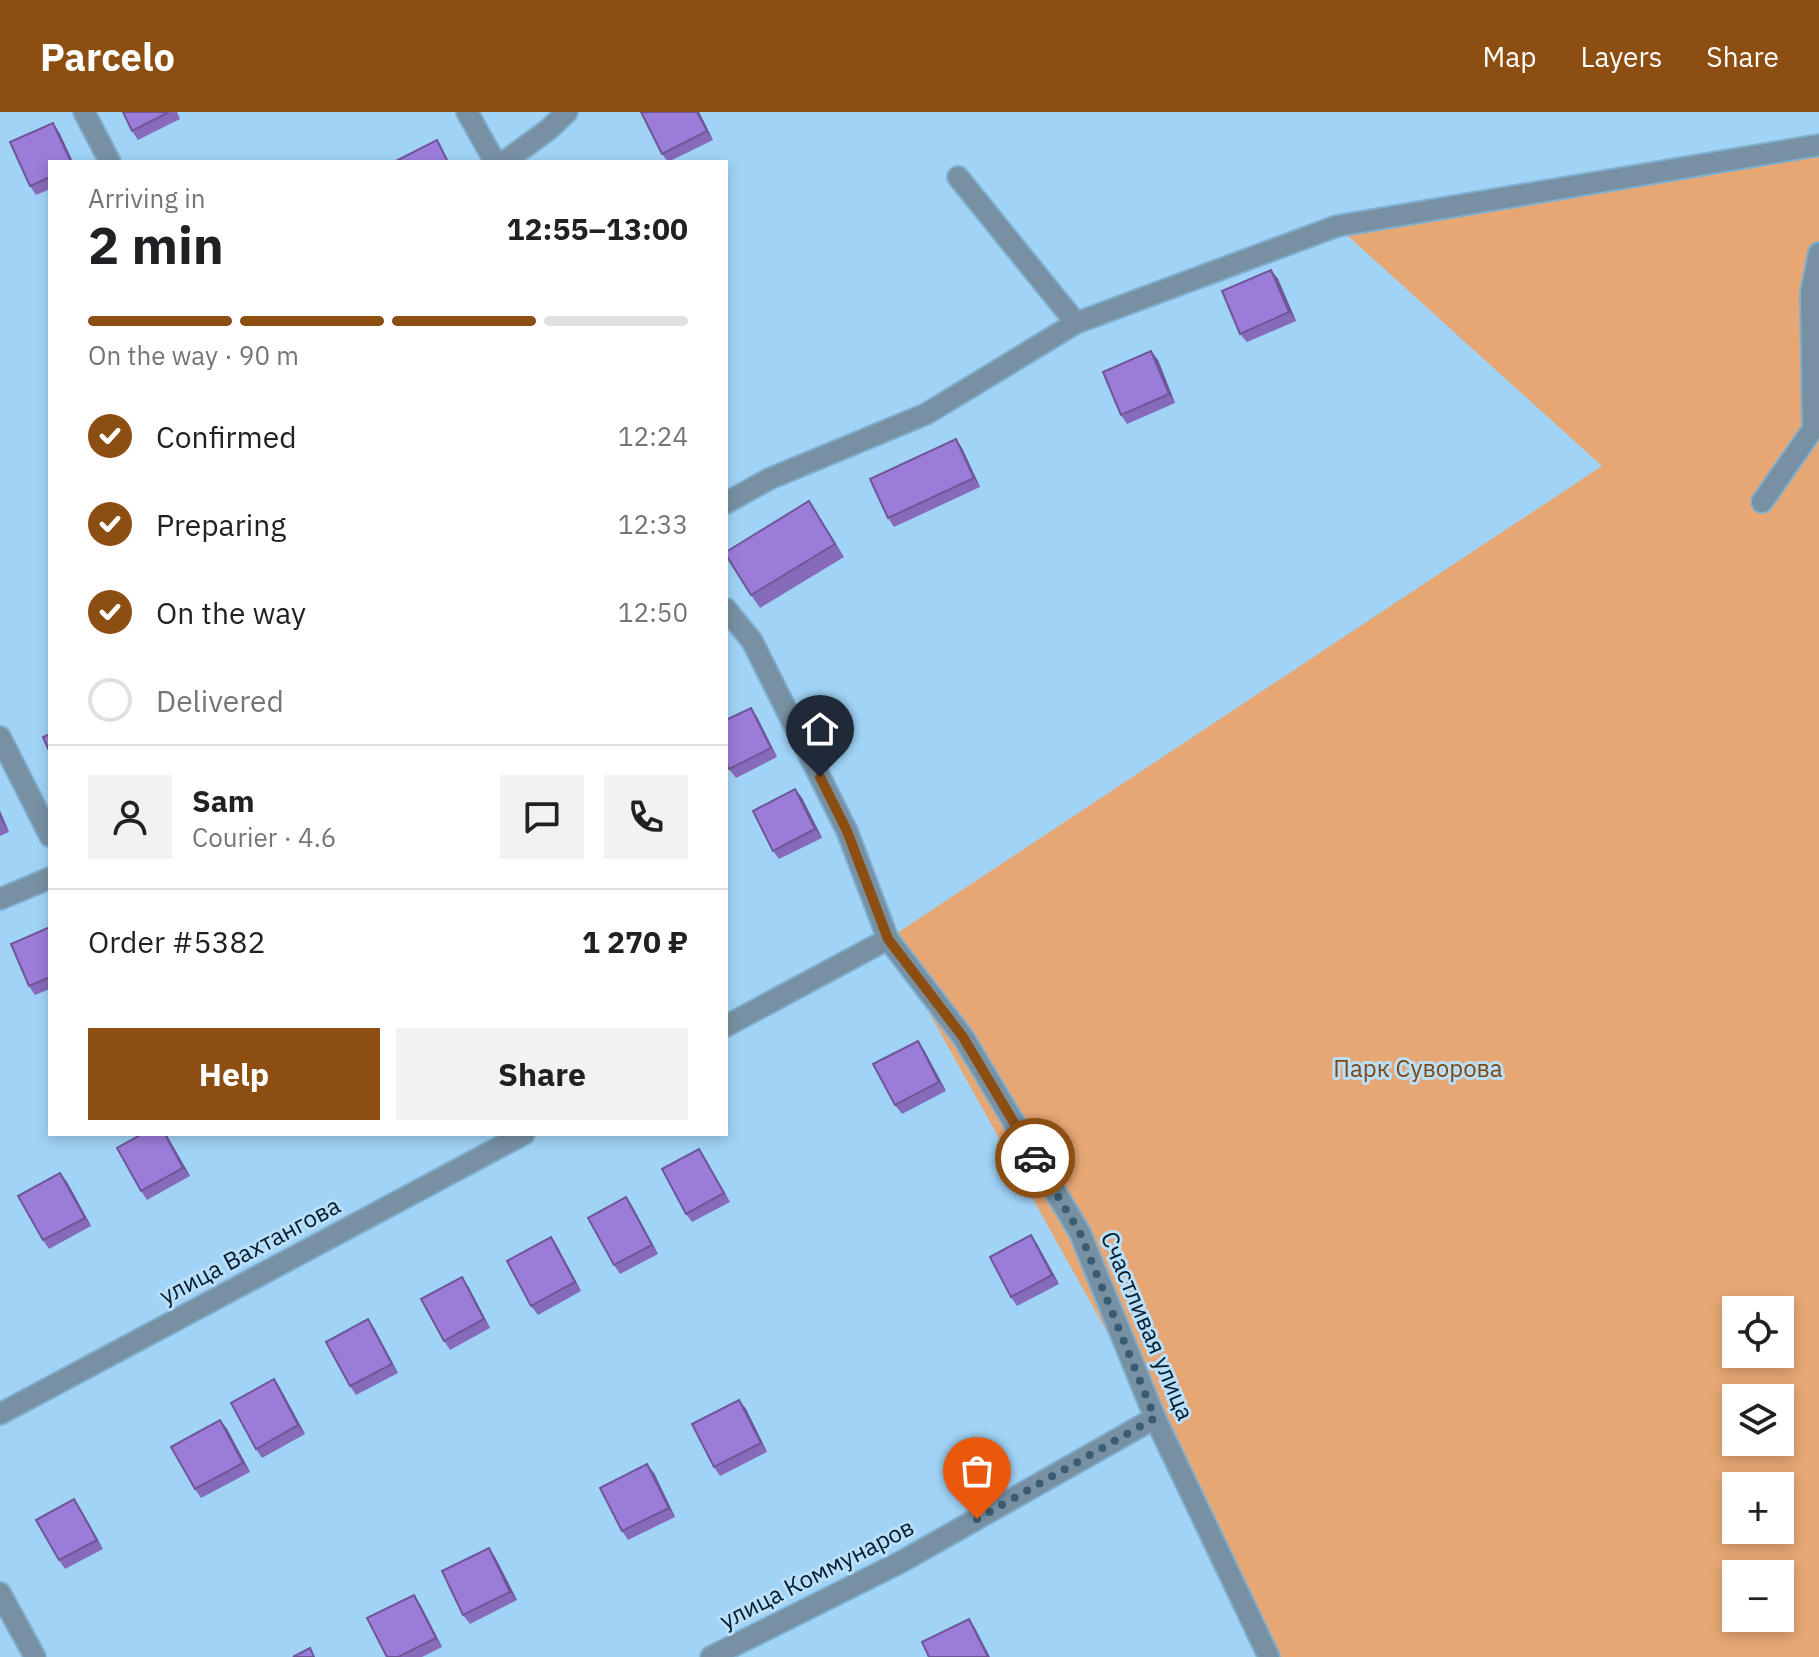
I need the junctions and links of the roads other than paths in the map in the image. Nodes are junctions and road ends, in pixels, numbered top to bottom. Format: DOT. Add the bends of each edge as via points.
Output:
graph roads {
  1 [pos="84,112"];
  2 [pos="467,112"];
  3 [pos="567,112"];
  4 [pos="1819,145"];
  5 [pos="109,160"];
  6 [pos="494,160"];
  7 [pos="507,160"];
  8 [pos="958,177"];
  9 [pos="1819,253"];
  10 [pos="1076,323"];
  11 [pos="728,502"];
  12 [pos="1762,502"];
  13 [pos="728,611"];
  14 [pos="0,737"];
  15 [pos="48,832"];
  16 [pos="48,879"];
  17 [pos="0,899"];
  18 [pos="888,939"];
  19 [pos="728,1025"];
  20 [pos="520,1136"];
  21 [pos="0,1414"];
  22 [pos="1155,1418"];
  23 [pos="0,1593"];
  24 [pos="35,1657"];
  25 [pos="711,1657"];
  26 [pos="1269,1657"];
  1 -- 5 [label="street"];
  2 -- 6 [label="street"];
  3 -- 7 [label="street"];
  4 -- 10 [label="street" via="1337,226"];
  8 -- 10 [label="street"];
  9 -- 12 [label="street" via="1811,293 1813,429"];
  10 -- 11 [label="street" via="926,414 769,479"];
  13 -- 18 [label="street, Счастливая улица" via="752,641 847,831"];
  14 -- 15 [label="street"];
  16 -- 17 [label="street"];
  18 -- 19 [label="street"];
  18 -- 22 [label="street, Счастливая улица" via="963,1037 1080,1233"];
  20 -- 21 [label="street, улица Вахтангова"];
  22 -- 25 [label="street, улица Коммунаров" via="901,1562"];
  22 -- 26 [label="street, Счастливая улица"];
  23 -- 24 [label="street"];
}
